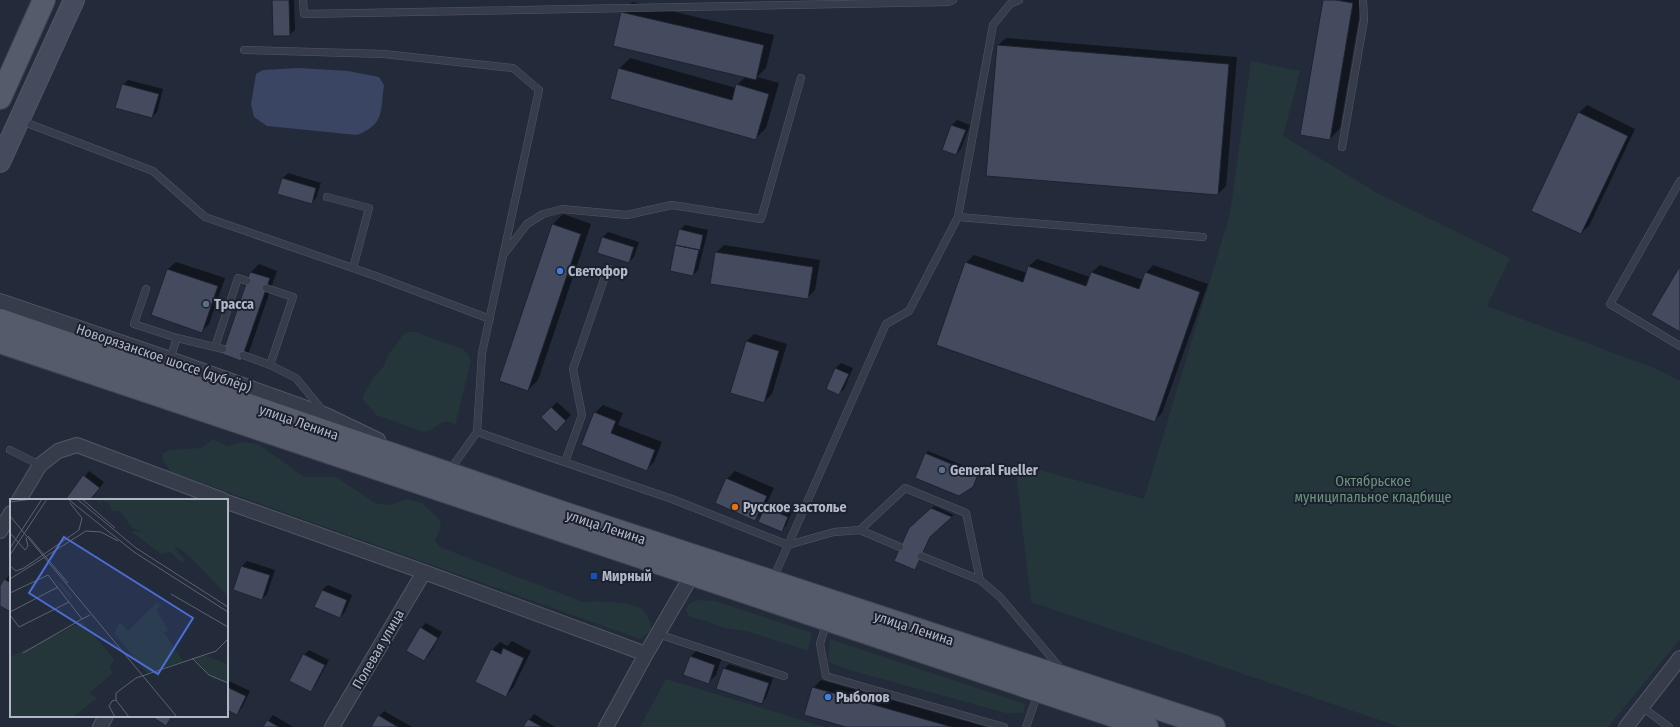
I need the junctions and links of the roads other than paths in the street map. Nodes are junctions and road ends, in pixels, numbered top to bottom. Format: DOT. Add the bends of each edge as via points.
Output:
graph roads {
  1 [pos="44,0"];
  2 [pos="74,0"];
  3 [pos="304,0"];
  4 [pos="952,0"];
  5 [pos="1019,0"];
  6 [pos="1363,0"];
  7 [pos="244,50"];
  8 [pos="801,78"];
  9 [pos="0,98"];
  10 [pos="24,122"];
  11 [pos="1342,147"];
  12 [pos="0,162"];
  13 [pos="1680,181"];
  14 [pos="327,197"];
  15 [pos="958,217"];
  16 [pos="1203,237"];
  17 [pos="503,256"];
  18 [pos="353,268"];
  19 [pos="608,268"];
  20 [pos="247,281"];
  21 [pos="266,288"];
  22 [pos="146,289"];
  23 [pos="0,301"];
  24 [pos="490,319"];
  25 [pos="0,320"];
  26 [pos="177,338"];
  27 [pos="0,342"];
  28 [pos="1680,346"];
  29 [pos="215,347"];
  30 [pos="223,349"];
  31 [pos="243,356"];
  32 [pos="170,359"];
  33 [pos="270,365"];
  34 [pos="326,415"];
  35 [pos="477,432"];
  36 [pos="10,450"];
  37 [pos="565,462"];
  38 [pos="40,465"];
  39 [pos="442,471"];
  40 [pos="20,499"];
  41 [pos="212,499"];
  42 [pos="228,505"];
  43 [pos="10,515"];
  44 [pos="860,530"];
  45 [pos="0,531"];
  46 [pos="788,545"];
  47 [pos="900,547"];
  48 [pos="921,556"];
  49 [pos="424,572"];
  50 [pos="692,575"];
  51 [pos="980,580"];
  52 [pos="772,581"];
  53 [pos="828,621"];
  54 [pos="658,634"];
  55 [pos="646,654"];
  56 [pos="1680,658"];
  57 [pos="784,676"];
  58 [pos="1069,679"];
  59 [pos="1038,691"];
  60 [pos="1642,707"];
  61 [pos="105,717"];
  62 [pos="100,727"];
  63 [pos="332,727"];
  64 [pos="606,727"];
  65 [pos="1004,727"];
  66 [pos="1026,727"];
  67 [pos="1147,727"];
  68 [pos="1214,727"];
  69 [pos="1626,727"];
  70 [pos="1669,727"];
  1 -- 9 [label="main road"];
  2 -- 12 [label="main road"];
  3 -- 4 [label="lane" via="304,14"];
  5 -- 15 [label="lane" via="1010,4 993,25"];
  6 -- 11 [label="lane" via="1364,20"];
  7 -- 17 [label="lane" via="384,54 513,68 540,90"];
  8 -- 17 [label="lane" via="761,219 672,205 627,215 562,209 542,214 526,224"];
  10 -- 18 [label="lane" via="153,171 205,217"];
  13 -- 28 [label="lane" via="1610,304"];
  14 -- 18 [label="lane" via="369,208"];
  15 -- 16 [label="lane"];
  15 -- 46 [label="lane" via="909,311 886,324"];
  17 -- 24 [label="lane"];
  18 -- 24 [label="lane"];
  19 -- 37 [label="lane" via="573,369 582,415"];
  20 -- 29 [label="lane" via="238,278"];
  21 -- 33 [label="lane" via="294,297"];
  22 -- 26 [label="lane" via="134,324"];
  23 -- 32 [label="street, Новорязанское шоссе (дублёр)"];
  24 -- 35 [label="lane" via="482,353"];
  25 -- 39 [label="main road, улица Ленина"];
  26 -- 29 [label="lane"];
  26 -- 32 [label="lane"];
  27 -- 50 [label="main road, улица Ленина"];
  29 -- 30 [label="lane"];
  31 -- 33 [label="lane"];
  32 -- 34 [label="street, Новорязанское шоссе (дублёр)"];
  33 -- 34 [label="lane" via="296,378"];
  34 -- 39 [label="street, Новорязанское шоссе (дублёр)"];
  35 -- 37 [label="lane"];
  35 -- 39 [label="lane"];
  36 -- 38 [label="lane"];
  37 -- 46 [label="lane" via="672,499"];
  38 -- 40 [label="street"];
  38 -- 41 [label="street" via="58,451 77,445"];
  39 -- 52 [label="main road, улица Ленина"];
  42 -- 49 [label="street"];
  43 -- 45 [label="street"];
  44 -- 46 [label="lane" via="834,532"];
  44 -- 47 [label="lane"];
  44 -- 51 [label="lane" via="906,488 966,513"];
  46 -- 52 [label="lane"];
  48 -- 51 [label="lane"];
  49 -- 55 [label="street"];
  49 -- 63 [label="street, Полевая улица"];
  50 -- 53 [label="main road, улица Ленина"];
  50 -- 54 [label="street"];
  51 -- 58 [label="lane" via="1000,596"];
  52 -- 58 [label="main road, улица Ленина"];
  53 -- 59 [label="main road, улица Ленина"];
  53 -- 65 [label="lane" via="820,644 826,676"];
  54 -- 55 [label="street"];
  54 -- 57 [label="lane"];
  55 -- 64 [label="street"];
  56 -- 60 [label="street"];
  58 -- 68 [label="main road, улица Ленина"];
  59 -- 66 [label="lane"];
  59 -- 67 [label="main road, улица Ленина"];
  60 -- 69 [label="street"];
  60 -- 70 [label="lane"];
  61 -- 62 [label="street"];
}
